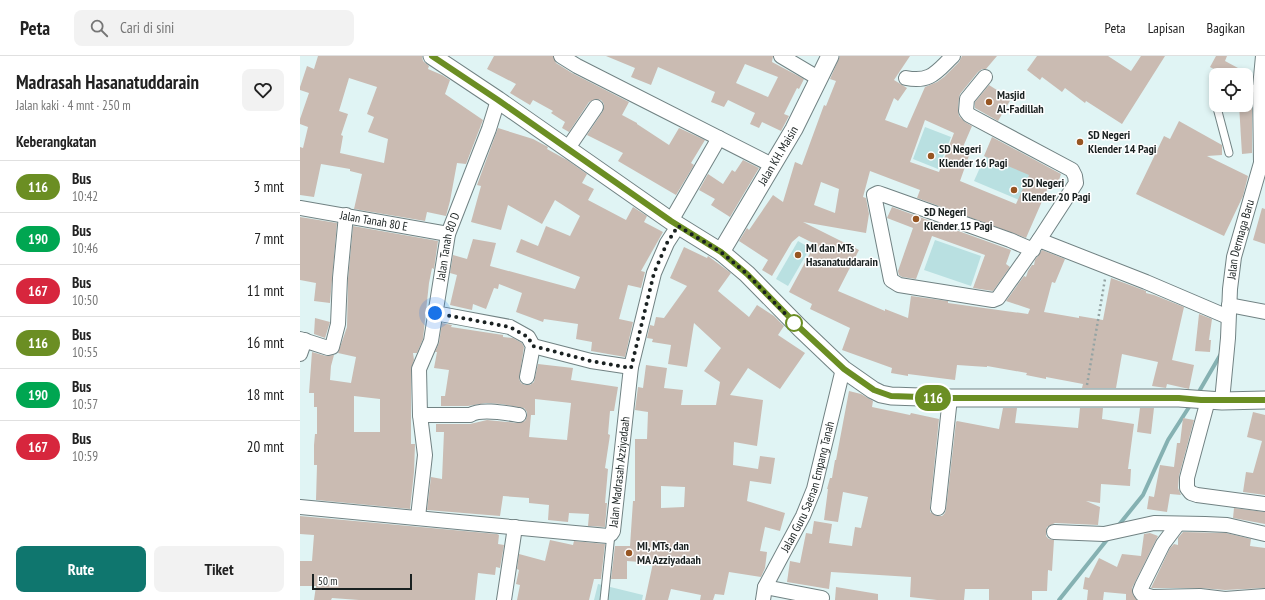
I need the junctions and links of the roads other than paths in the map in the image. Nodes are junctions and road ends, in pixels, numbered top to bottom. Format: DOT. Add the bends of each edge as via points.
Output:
graph roads {
  1 [pos="432,56"];
  2 [pos="561,56"];
  3 [pos="781,56"];
  4 [pos="830,56"];
  5 [pos="953,56"];
  6 [pos="1263,56"];
  7 [pos="985,77"];
  8 [pos="818,78"];
  9 [pos="906,78"];
  10 [pos="1253,88"];
  11 [pos="498,100"];
  12 [pos="596,107"];
  13 [pos="1218,112"];
  14 [pos="719,138"];
  15 [pos="568,148"];
  16 [pos="1229,153"];
  17 [pos="772,165"];
  18 [pos="300,208"];
  19 [pos="346,216"];
  20 [pos="675,224"];
  21 [pos="448,234"];
  22 [pos="1036,245"];
  23 [pos="721,252"];
  24 [pos="1265,312"];
  25 [pos="435,313"];
  26 [pos="1228,322"];
  27 [pos="302,339"];
  28 [pos="533,346"];
  29 [pos="300,354"];
  30 [pos="631,368"];
  31 [pos="853,376"];
  32 [pos="526,377"];
  33 [pos="950,398"];
  34 [pos="1210,400"];
  35 [pos="1265,400"];
  36 [pos="519,414"];
  37 [pos="420,415"];
  38 [pos="1265,504"];
  39 [pos="300,507"];
  40 [pos="938,508"];
  41 [pos="418,517"];
  42 [pos="1178,524"];
  43 [pos="515,527"];
  44 [pos="1054,532"];
  45 [pos="611,534"];
  46 [pos="1265,534"];
  47 [pos="764,593"];
  48 [pos="1265,596"];
  49 [pos="822,598"];
  50 [pos="1152,598"];
  51 [pos="1225,599"];
  52 [pos="1248,599"];
  53 [pos="504,600"];
  54 [pos="604,600"];
  1 -- 11 [label="street"];
  2 -- 14 [label="street"];
  3 -- 8 [label="street"];
  4 -- 8 [label="street, Jalan KH. Maisin"];
  5 -- 9 [label="street" via="925,79"];
  6 -- 10 [label="street, Jalan Dermaga Baru"];
  7 -- 22 [label="street" via="968,99 966,111 969,115 1072,170 1075,176 1076,183"];
  8 -- 17 [label="street, Jalan KH. Maisin" via="794,129"];
  10 -- 26 [label="street, Jalan Dermaga Baru" via="1261,163 1234,257"];
  11 -- 15 [label="street"];
  11 -- 21 [label="street, Jalan Tanah 80 D"];
  12 -- 15 [label="street"];
  13 -- 16 [label="lane"];
  14 -- 17 [label="street"];
  14 -- 20 [label="street, Jalan Madrasah Azziyadaah"];
  15 -- 20 [label="street"];
  17 -- 23 [label="street, Jalan KH. Maisin"];
  18 -- 19 [label="street, Jalan Tanah 80 E"];
  19 -- 21 [label="street, Jalan Tanah 80 E"];
  19 -- 27 [label="street" via="338,324 332,347"];
  20 -- 23 [label="street"];
  20 -- 30 [label="street, Jalan Madrasah Azziyadaah" via="654,273"];
  21 -- 25 [label="street, Jalan Tanah 80 D"];
  22 -- 22 [label="street" via="998,298 993,300 900,285 891,280 874,195 878,193 1010,240"];
  22 -- 26 [label="street" via="1107,267"];
  23 -- 31 [label="street"];
  24 -- 26 [label="street"];
  25 -- 28 [label="street" via="510,327 528,337"];
  25 -- 37 [label="street, Jalan Tanah 80 D" via="431,341 419,369"];
  26 -- 34 [label="street, Jalan Dermaga Baru"];
  27 -- 29 [label="street"];
  28 -- 30 [label="street"];
  28 -- 32 [label="street"];
  30 -- 45 [label="street, Jalan Madrasah Azziyadaah"];
  31 -- 33 [label="street" via="874,390 891,396"];
  31 -- 47 [label="street, Jalan Guru Saenan Empang Tanah" via="803,516"];
  33 -- 34 [label="street"];
  33 -- 40 [label="street"];
  34 -- 35 [label="street"];
  34 -- 38 [label="street, Jalan Dermaga Baru" via="1187,478 1187,488 1197,495"];
  36 -- 37 [label="street" via="497,411 474,412 470,415"];
  37 -- 41 [label="street, Jalan Tanah 80 D" via="425,455"];
  39 -- 41 [label="street, Jalan Madrasah Azziyadaah"];
  41 -- 43 [label="street, Jalan Madrasah Azziyadaah"];
  42 -- 44 [label="street" via="1154,523 1104,534"];
  42 -- 46 [label="street" via="1227,525"];
  42 -- 50 [label="street" via="1163,544 1140,591"];
  43 -- 45 [label="street, Jalan Madrasah Azziyadaah" via="608,536"];
  43 -- 53 [label="street"];
  45 -- 54 [label="lane"];
  47 -- 49 [label="street"];
  48 -- 52 [label="street"];
  50 -- 51 [label="street" via="1200,596"];
  51 -- 52 [label="street"];
}
